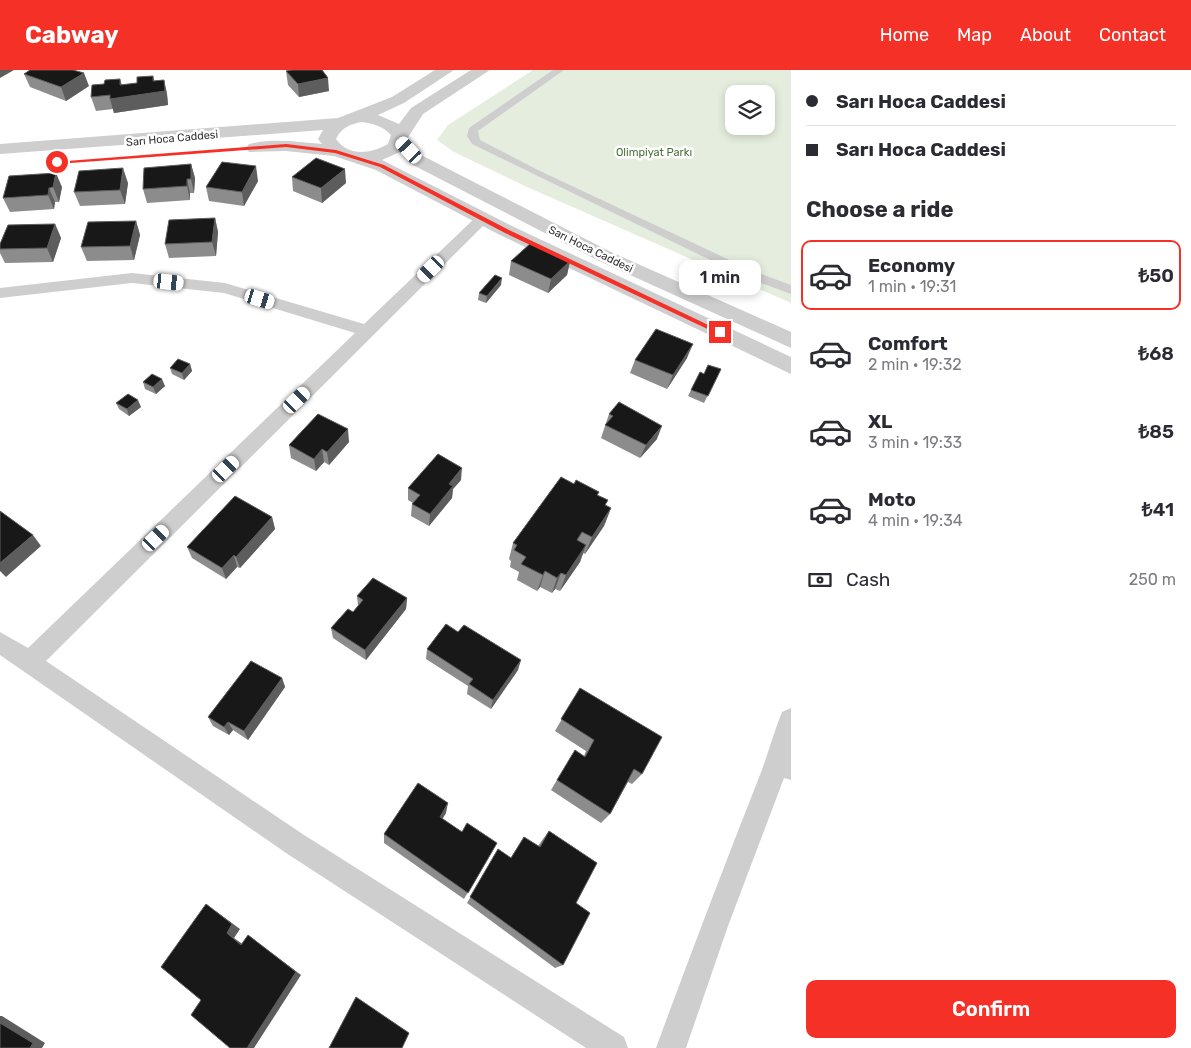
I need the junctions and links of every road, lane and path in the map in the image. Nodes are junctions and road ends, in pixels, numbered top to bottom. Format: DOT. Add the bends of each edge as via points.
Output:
graph roads {
  1 [pos="446,70"];
  2 [pos="482,70"];
  3 [pos="559,70"];
  4 [pos="349,120"];
  5 [pos="400,138"];
  6 [pos="0,149"];
  7 [pos="237,149"];
  8 [pos="336,151"];
  9 [pos="356,158"];
  10 [pos="30,164"];
  11 [pos="0,166"];
  12 [pos="482,219"];
  13 [pos="791,290"];
  14 [pos="0,293"];
  15 [pos="367,331"];
  16 [pos="791,342"];
  17 [pos="791,366"];
  18 [pos="0,642"];
  19 [pos="29,662"];
  20 [pos="791,720"];
  21 [pos="784,765"];
  22 [pos="613,1048"];
  23 [pos="671,1048"];
  1 -- 4 [label="street" via="398,100"];
  2 -- 5 [label="street" via="418,111"];
  3 -- 13 [label="street" via="473,130 476,142 749,274"];
  4 -- 5 [label="street, Sarı Hoca Caddesi" via="367,118 389,123 397,128"];
  4 -- 6 [label="street, Sarı Hoca Caddesi" via="316,126 149,140"];
  4 -- 8 [label="street" via="329,132 327,139"];
  5 -- 9 [label="street" via="396,147 379,156"];
  5 -- 16 [label="street, Sarı Hoca Caddesi" via="417,160 604,256"];
  7 -- 8 [label="street, Sarı Hoca Caddesi" via="286,146"];
  8 -- 9 [label="street, Sarı Hoca Caddesi"];
  9 -- 12 [label="street, Sarı Hoca Caddesi" via="382,166"];
  10 -- 11 [label="street"];
  12 -- 15 [label="street"];
  12 -- 17 [label="street, Sarı Hoca Caddesi"];
  14 -- 15 [label="street" via="132,278 224,288"];
  15 -- 19 [label="street"];
  18 -- 19 [label="street"];
  19 -- 22 [label="street" via="295,844"];
  20 -- 21 [label="street"];
  21 -- 23 [label="street" via="714,926"];
}
